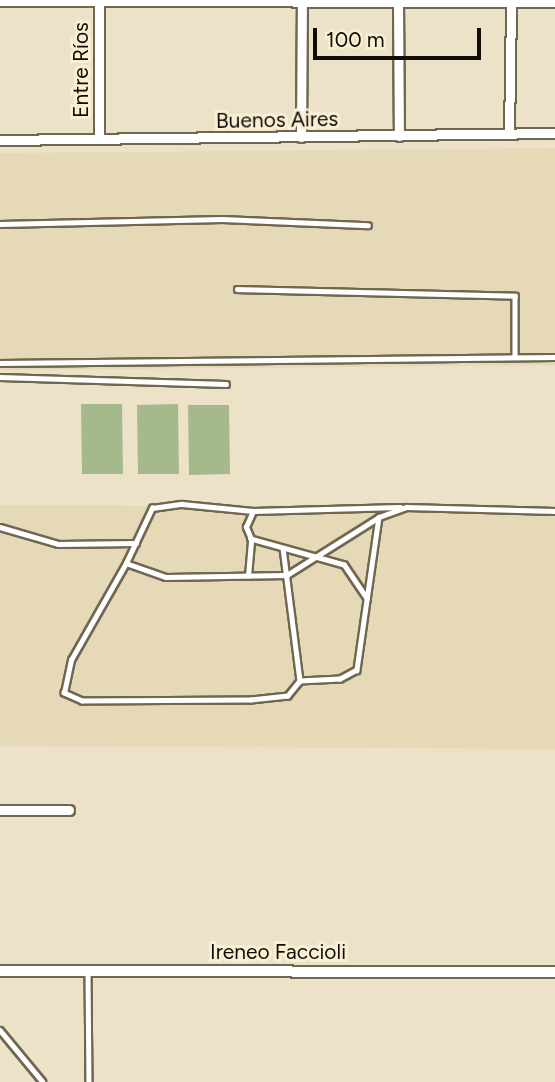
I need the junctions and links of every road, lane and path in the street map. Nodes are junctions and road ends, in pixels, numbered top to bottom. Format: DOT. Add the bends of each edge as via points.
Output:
graph roads {
  1 [pos="0,1"];
  2 [pos="99,1"];
  3 [pos="198,1"];
  4 [pos="302,1"];
  5 [pos="511,1"];
  6 [pos="398,2"];
  7 [pos="555,2"];
  8 [pos="555,133"];
  9 [pos="509,134"];
  10 [pos="399,136"];
  11 [pos="301,137"];
  12 [pos="99,139"];
  13 [pos="0,140"];
  14 [pos="0,224"];
  15 [pos="368,225"];
  16 [pos="237,289"];
  17 [pos="515,357"];
  18 [pos="555,357"];
  19 [pos="0,363"];
  20 [pos="0,377"];
  21 [pos="226,384"];
  22 [pos="405,507"];
  23 [pos="253,511"];
  24 [pos="555,512"];
  25 [pos="379,517"];
  26 [pos="0,527"];
  27 [pos="251,539"];
  28 [pos="135,543"];
  29 [pos="283,548"];
  30 [pos="320,556"];
  31 [pos="126,564"];
  32 [pos="288,575"];
  33 [pos="248,576"];
  34 [pos="368,600"];
  35 [pos="300,681"];
  36 [pos="0,810"];
  37 [pos="69,810"];
  38 [pos="0,971"];
  39 [pos="88,971"];
  40 [pos="555,972"];
  41 [pos="0,1030"];
  42 [pos="43,1082"];
  43 [pos="89,1082"];
  1 -- 2 [label="street"];
  2 -- 3 [label="street"];
  2 -- 12 [label="street, Entre Ríos"];
  3 -- 4 [label="street"];
  4 -- 6 [label="street"];
  4 -- 11 [label="street"];
  5 -- 6 [label="street"];
  5 -- 7 [label="street"];
  5 -- 9 [label="street"];
  6 -- 10 [label="street"];
  8 -- 9 [label="street, Buenos Aires"];
  9 -- 10 [label="street, Buenos Aires"];
  10 -- 11 [label="street, Buenos Aires"];
  11 -- 12 [label="street, Buenos Aires"];
  12 -- 13 [label="street, Buenos Aires"];
  14 -- 15 [label="lane" via="222,219"];
  16 -- 17 [label="lane" via="515,296"];
  17 -- 18 [label="lane"];
  17 -- 19 [label="lane"];
  20 -- 21 [label="lane"];
  22 -- 23 [label="lane"];
  22 -- 24 [label="lane"];
  22 -- 25 [label="lane"];
  23 -- 27 [label="lane" via="246,527"];
  23 -- 28 [label="lane" via="182,504 152,509"];
  25 -- 30 [label="lane"];
  25 -- 34 [label="lane"];
  26 -- 28 [label="lane" via="58,544"];
  27 -- 29 [label="lane"];
  27 -- 33 [label="lane"];
  28 -- 31 [label="lane"];
  29 -- 30 [label="lane"];
  29 -- 32 [label="lane"];
  30 -- 32 [label="lane"];
  30 -- 34 [label="lane" via="344,565"];
  31 -- 33 [label="lane" via="166,577"];
  31 -- 35 [label="lane" via="71,660 64,693 82,701 251,700 288,695"];
  32 -- 33 [label="lane"];
  32 -- 35 [label="lane"];
  34 -- 35 [label="lane" via="357,670 340,679"];
  36 -- 37 [label="street"];
  38 -- 39 [label="street, Ireneo Faccioli"];
  39 -- 40 [label="street, Ireneo Faccioli"];
  39 -- 43 [label="lane"];
  41 -- 42 [label="lane"];
}
